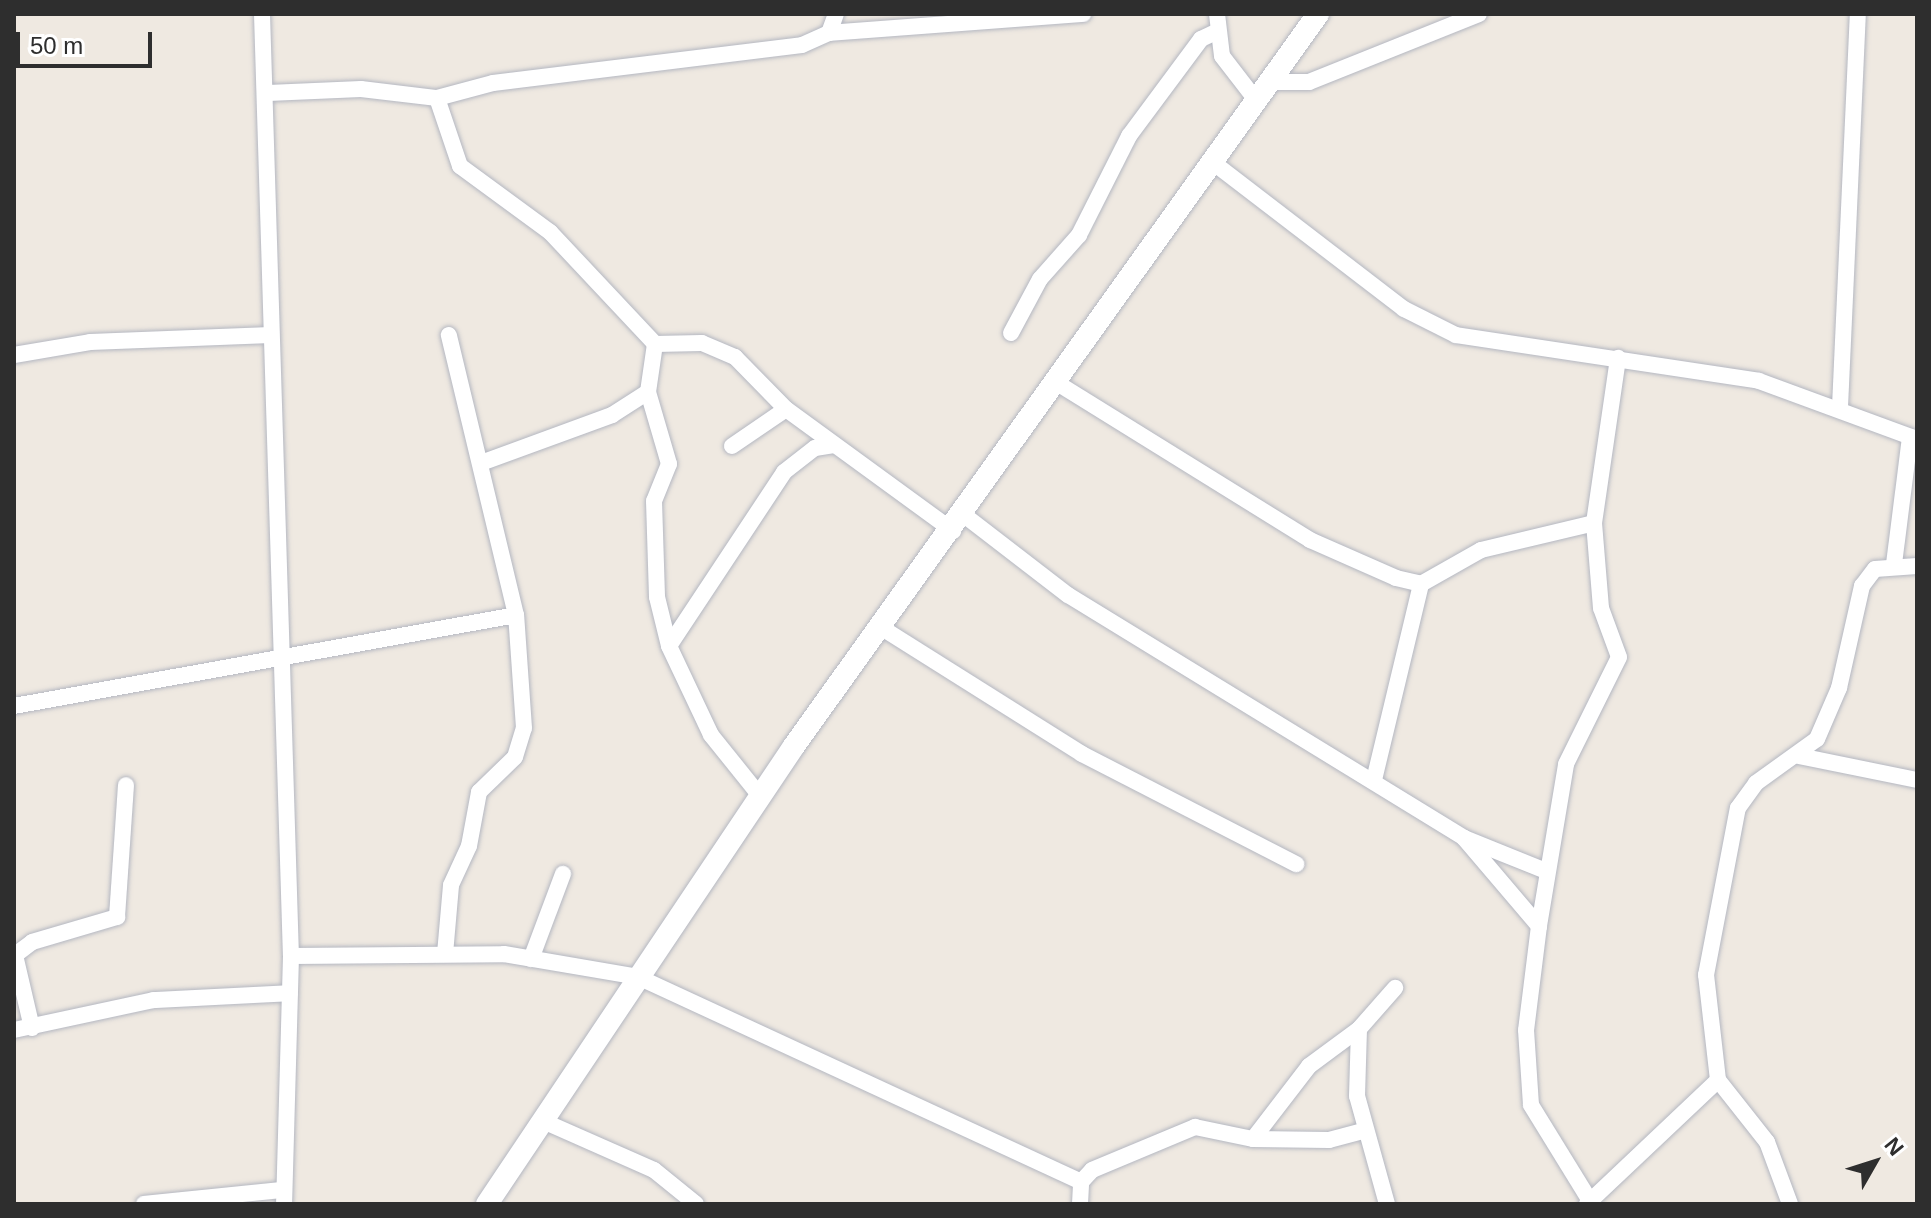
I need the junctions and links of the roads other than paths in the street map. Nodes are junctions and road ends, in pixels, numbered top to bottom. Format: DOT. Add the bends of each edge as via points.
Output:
graph roads {
  1 [pos="248,14"];
  2 [pos="836,14"];
  3 [pos="1083,14"];
  4 [pos="1318,14"];
  5 [pos="1479,14"];
  6 [pos="1858,14"];
  7 [pos="1213,20"];
  8 [pos="263,22"];
  9 [pos="829,33"];
  10 [pos="1270,82"];
  11 [pos="268,93"];
  12 [pos="437,98"];
  13 [pos="1256,100"];
  14 [pos="1215,164"];
  15 [pos="1011,333"];
  16 [pos="271,335"];
  17 [pos="449,335"];
  18 [pos="655,344"];
  19 [pos="14,355"];
  20 [pos="1618,358"];
  21 [pos="1057,383"];
  22 [pos="648,392"];
  23 [pos="1840,407"];
  24 [pos="786,409"];
  25 [pos="1914,438"];
  26 [pos="834,445"];
  27 [pos="732,446"];
  28 [pos="481,463"];
  29 [pos="958,523"];
  30 [pos="1594,523"];
  31 [pos="1894,564"];
  32 [pos="1917,566"];
  33 [pos="1421,584"];
  34 [pos="516,615"];
  35 [pos="882,628"];
  36 [pos="669,646"];
  37 [pos="276,658"];
  38 [pos="14,706"];
  39 [pos="1799,756"];
  40 [pos="1374,780"];
  41 [pos="1917,780"];
  42 [pos="126,785"];
  43 [pos="760,796"];
  44 [pos="1464,838"];
  45 [pos="1296,864"];
  46 [pos="1546,871"];
  47 [pos="563,874"];
  48 [pos="1539,926"];
  49 [pos="445,954"];
  50 [pos="291,956"];
  51 [pos="531,959"];
  52 [pos="638,977"];
  53 [pos="1395,988"];
  54 [pos="290,993"];
  55 [pos="32,1028"];
  56 [pos="1359,1029"];
  57 [pos="14,1030"];
  58 [pos="1718,1080"];
  59 [pos="543,1121"];
  60 [pos="1363,1131"];
  61 [pos="1253,1139"];
  62 [pos="1081,1182"];
  63 [pos="284,1197"];
  64 [pos="1589,1202"];
  65 [pos="144,1204"];
  66 [pos="487,1204"];
  67 [pos="696,1204"];
  68 [pos="1080,1204"];
  69 [pos="1387,1204"];
  70 [pos="1790,1204"];
  1 -- 8 [label="street"];
  2 -- 9 [label="street"];
  3 -- 9 [label="street"];
  4 -- 10 [label="street"];
  5 -- 10 [label="street" via="1309,82"];
  6 -- 23 [label="street"];
  7 -- 13 [label="street" via="1222,56"];
  7 -- 15 [label="street" via="1129,136 1079,235 1040,279"];
  8 -- 11 [label="street"];
  9 -- 12 [label="street" via="675,66 493,83"];
  10 -- 13 [label="street"];
  11 -- 12 [label="street" via="361,89"];
  11 -- 16 [label="street"];
  12 -- 18 [label="street" via="460,166 550,232"];
  13 -- 14 [label="street"];
  14 -- 20 [label="street" via="1404,309 1456,335"];
  14 -- 21 [label="street"];
  16 -- 19 [label="street" via="90,342"];
  16 -- 37 [label="street"];
  17 -- 28 [label="street"];
  18 -- 22 [label="street"];
  18 -- 24 [label="street" via="718,349"];
  20 -- 23 [label="street" via="1759,381"];
  20 -- 30 [label="street"];
  21 -- 29 [label="street"];
  21 -- 33 [label="street" via="1310,540"];
  22 -- 28 [label="street" via="612,415"];
  22 -- 36 [label="street" via="669,464 654,501 651,543"];
  23 -- 25 [label="street"];
  24 -- 26 [label="street"];
  24 -- 27 [label="street"];
  25 -- 31 [label="street"];
  26 -- 29 [label="street"];
  26 -- 36 [label="street" via="815,448 784,472"];
  28 -- 34 [label="street"];
  29 -- 35 [label="street"];
  29 -- 40 [label="street"];
  30 -- 33 [label="street" via="1481,550"];
  30 -- 46 [label="street" via="1601,608 1619,657 1573,743"];
  31 -- 32 [label="street"];
  31 -- 39 [label="street" via="1875,569 1862,586 1839,688 1817,739"];
  33 -- 40 [label="street"];
  34 -- 37 [label="street"];
  34 -- 49 [label="street" via="524,728 515,757 479,792 469,846 451,885"];
  35 -- 43 [label="street"];
  35 -- 45 [label="street" via="1082,754"];
  36 -- 43 [label="street" via="711,735"];
  37 -- 38 [label="street"];
  37 -- 50 [label="street"];
  39 -- 41 [label="street"];
  39 -- 58 [label="street" via="1756,783 1738,808 1718,885 1706,975"];
  40 -- 44 [label="street"];
  42 -- 55 [label="street" via="117,917 32,942 15,955"];
  43 -- 52 [label="street"];
  44 -- 46 [label="street"];
  44 -- 48 [label="street"];
  46 -- 48 [label="street"];
  47 -- 51 [label="street"];
  48 -- 64 [label="street" via="1526,1030 1531,1105"];
  49 -- 50 [label="street"];
  49 -- 51 [label="street"];
  50 -- 54 [label="street"];
  51 -- 52 [label="street"];
  52 -- 59 [label="street"];
  52 -- 62 [label="street"];
  53 -- 56 [label="street"];
  54 -- 55 [label="street" via="154,1000"];
  54 -- 63 [label="street"];
  55 -- 57 [label="street"];
  56 -- 60 [label="street"];
  56 -- 61 [label="street" via="1309,1066"];
  58 -- 64 [label="street"];
  58 -- 70 [label="street" via="1767,1142"];
  59 -- 66 [label="street"];
  59 -- 67 [label="street" via="654,1170"];
  60 -- 61 [label="street" via="1329,1140"];
  60 -- 69 [label="street"];
  61 -- 62 [label="street" via="1195,1127 1155,1150 1106,1163"];
  62 -- 68 [label="street"];
  63 -- 65 [label="street"];
}
